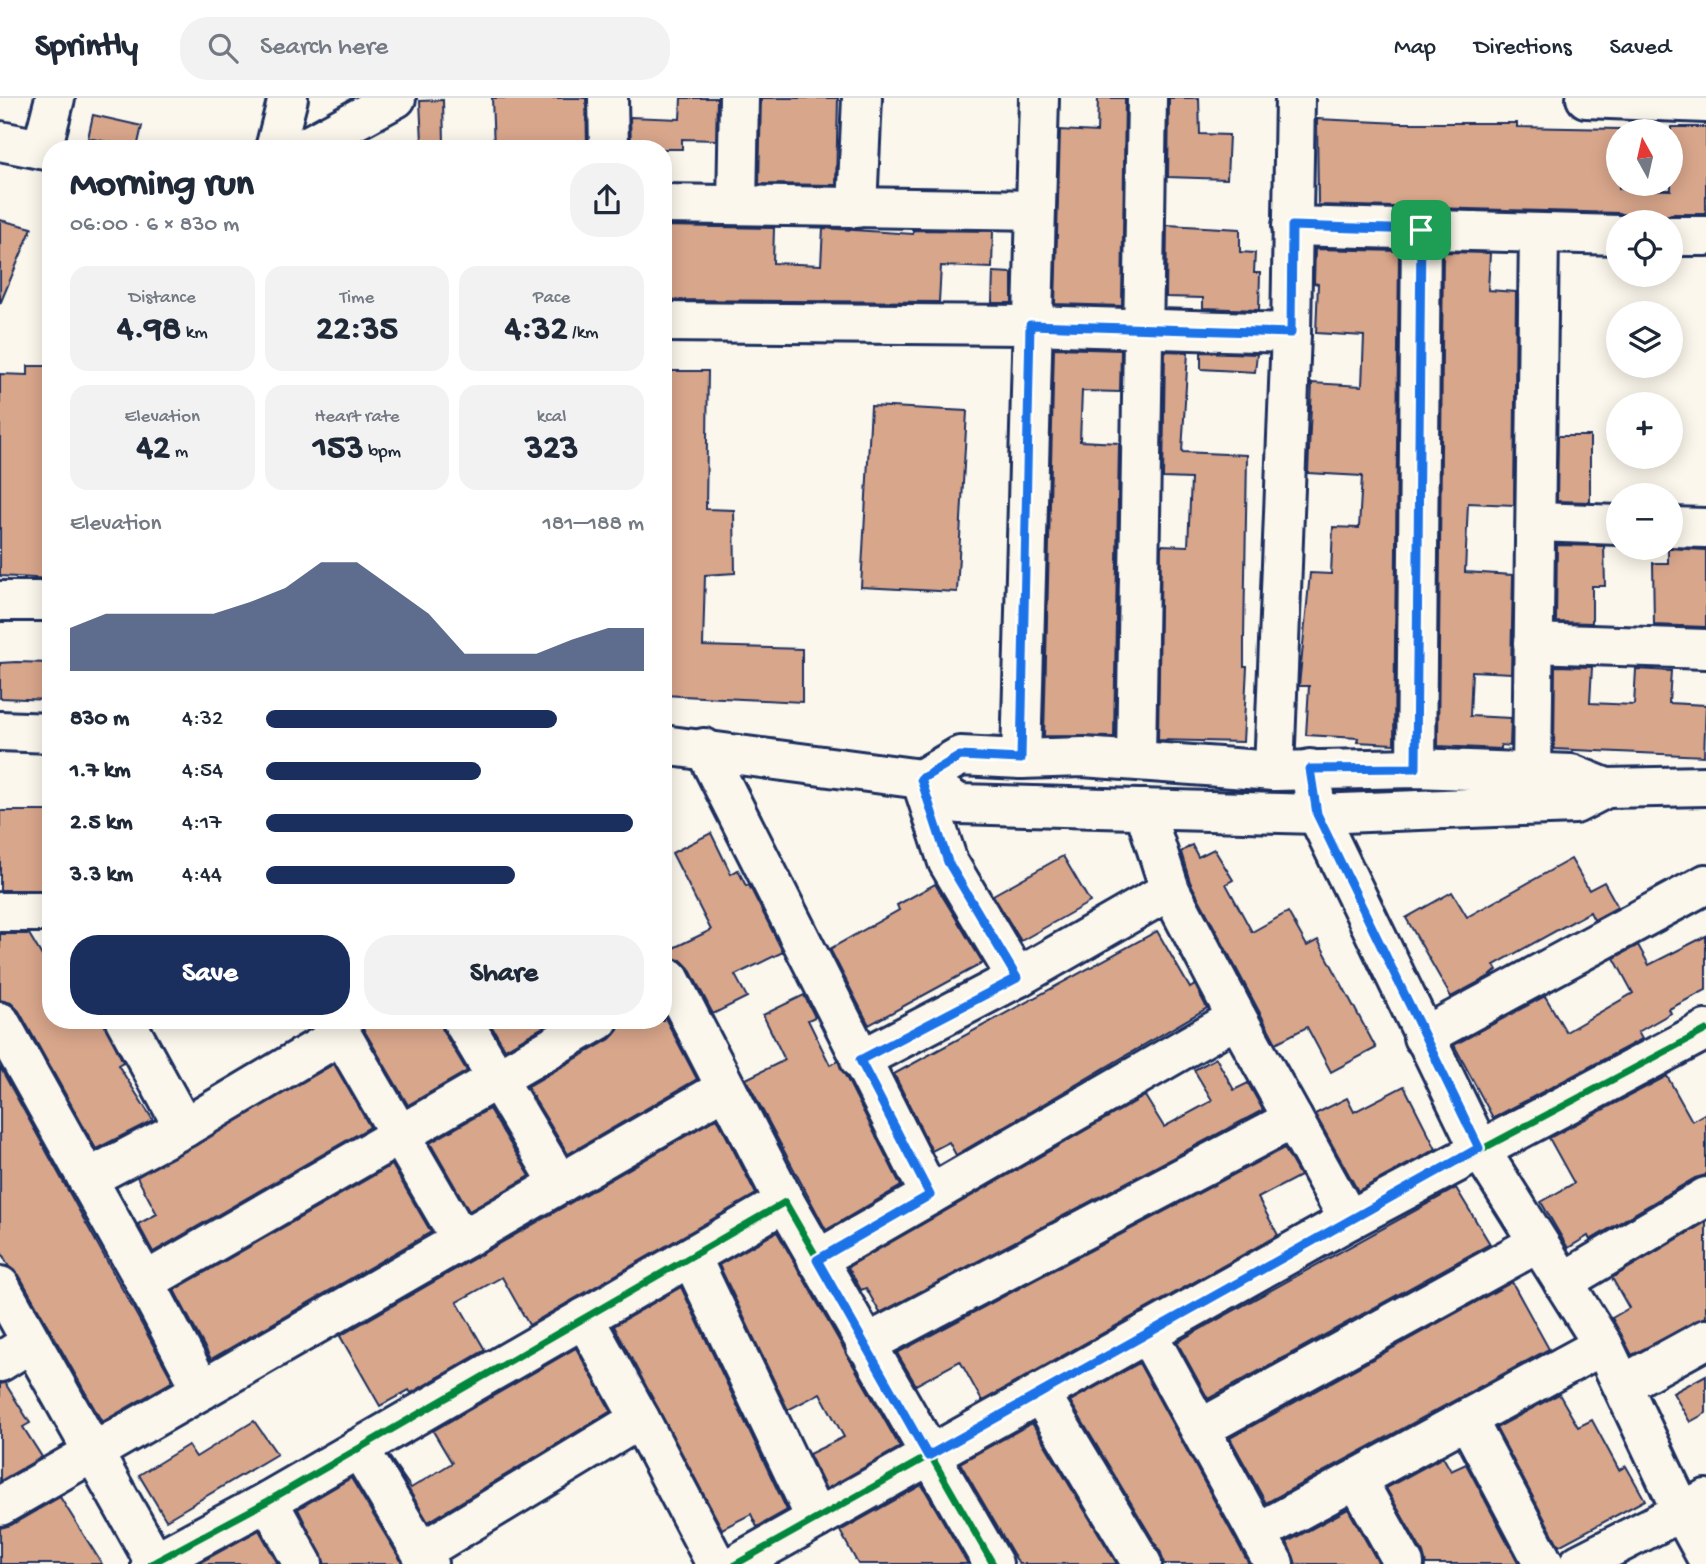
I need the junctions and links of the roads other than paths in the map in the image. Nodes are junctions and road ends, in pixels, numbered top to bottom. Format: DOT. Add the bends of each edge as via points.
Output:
graph roads {
  1 [pos="55,98"];
  2 [pos="288,98"];
  3 [pos="396,98"];
  4 [pos="608,98"];
  5 [pos="738,98"];
  6 [pos="862,98"];
  7 [pos="1039,98"];
  8 [pos="1147,98"];
  9 [pos="1296,98"];
  10 [pos="1586,98"];
  11 [pos="1706,103"];
  12 [pos="48,140"];
  13 [pos="277,140"];
  14 [pos="319,140"];
  15 [pos="609,140"];
  16 [pos="0,141"];
  17 [pos="42,149"];
  18 [pos="672,204"];
  19 [pos="737,205"];
  20 [pos="857,208"];
  21 [pos="1034,210"];
  22 [pos="1292,226"];
  23 [pos="1421,230"];
  24 [pos="1539,234"];
  25 [pos="1606,235"];
  26 [pos="1683,236"];
  27 [pos="1706,236"];
  28 [pos="672,322"];
  29 [pos="1030,325"];
  30 [pos="1143,331"];
  31 [pos="1291,333"];
  32 [pos="1537,522"];
  33 [pos="1606,525"];
  34 [pos="1683,527"];
  35 [pos="1706,528"];
  36 [pos="0,601"];
  37 [pos="42,601"];
  38 [pos="1533,643"];
  39 [pos="1706,649"];
  40 [pos="0,731"];
  41 [pos="42,733"];
  42 [pos="672,746"];
  43 [pos="704,748"];
  44 [pos="1136,758"];
  45 [pos="1021,759"];
  46 [pos="1416,768"];
  47 [pos="1292,770"];
  48 [pos="1532,772"];
  49 [pos="921,779"];
  50 [pos="1706,786"];
  51 [pos="1606,788"];
  52 [pos="1144,809"];
  53 [pos="1317,814"];
  54 [pos="1706,884"];
  55 [pos="1170,890"];
  56 [pos="0,912"];
  57 [pos="42,912"];
  58 [pos="1017,978"];
  59 [pos="672,987"];
  60 [pos="1237,1018"];
  61 [pos="0,1022"];
  62 [pos="130,1029"];
  63 [pos="334,1029"];
  64 [pos="338,1029"];
  65 [pos="467,1029"];
  66 [pos="581,1029"];
  67 [pos="1706,1030"];
  68 [pos="1423,1037"];
  69 [pos="860,1060"];
  70 [pos="497,1079"];
  71 [pos="726,1088"];
  72 [pos="1293,1119"];
  73 [pos="184,1128"];
  74 [pos="401,1135"];
  75 [pos="1479,1148"];
  76 [pos="87,1179"];
  77 [pos="560,1184"];
  78 [pos="930,1195"];
  79 [pos="1706,1197"];
  80 [pos="785,1202"];
  81 [pos="1349,1220"];
  82 [pos="461,1240"];
  83 [pos="1538,1243"];
  84 [pos="691,1257"];
  85 [pos="817,1260"];
  86 [pos="145,1282"];
  87 [pos="1563,1282"];
  88 [pos="0,1286"];
  89 [pos="584,1318"];
  90 [pos="1147,1333"];
  91 [pos="1706,1339"];
  92 [pos="865,1345"];
  93 [pos="1603,1345"];
  94 [pos="15,1352"];
  95 [pos="1624,1384"];
  96 [pos="202,1390"];
  97 [pos="1041,1393"];
  98 [pos="640,1419"];
  99 [pos="1467,1419"];
  100 [pos="1200,1429"];
  101 [pos="359,1448"];
  102 [pos="91,1453"];
  103 [pos="928,1456"];
  104 [pos="1357,1480"];
  105 [pos="268,1501"];
  106 [pos="0,1506"];
  107 [pos="816,1519"];
  108 [pos="1697,1528"];
  109 [pos="1266,1549"];
  110 [pos="424,1558"];
  111 [pos="154,1563"];
  112 [pos="303,1564"];
  113 [pos="716,1564"];
  114 [pos="736,1564"];
  115 [pos="993,1564"];
  116 [pos="1142,1564"];
  117 [pos="1404,1564"];
  118 [pos="1544,1564"];
  119 [pos="1580,1564"];
  1 -- 12 [label="street"];
  2 -- 13 [label="street"];
  3 -- 14 [label="street"];
  4 -- 15 [label="street"];
  5 -- 19 [label="street"];
  6 -- 20 [label="street"];
  7 -- 21 [label="street"];
  8 -- 30 [label="street"];
  9 -- 22 [label="street"];
  10 -- 11 [label="street"];
  16 -- 17 [label="street"];
  18 -- 19 [label="street"];
  19 -- 20 [label="street"];
  20 -- 21 [label="street"];
  21 -- 29 [label="street"];
  22 -- 23 [label="street"];
  22 -- 31 [label="street"];
  23 -- 24 [label="street"];
  23 -- 46 [label="street"];
  24 -- 25 [label="street"];
  24 -- 32 [label="street"];
  26 -- 27 [label="street"];
  28 -- 29 [label="street"];
  29 -- 30 [label="street"];
  29 -- 45 [label="street"];
  30 -- 31 [label="street"];
  30 -- 44 [label="street"];
  31 -- 47 [label="street"];
  32 -- 33 [label="street"];
  32 -- 38 [label="street"];
  34 -- 35 [label="street"];
  36 -- 37 [label="street"];
  38 -- 39 [label="street"];
  38 -- 48 [label="street"];
  40 -- 41 [label="street"];
  42 -- 43 [label="street"];
  43 -- 49 [label="street"];
  43 -- 69 [label="street"];
  44 -- 45 [label="street"];
  44 -- 47 [label="street"];
  45 -- 49 [label="street" via="960,756"];
  46 -- 47 [label="street"];
  46 -- 48 [label="street"];
  47 -- 53 [label="street"];
  48 -- 51 [label="street" via="1571,774"];
  49 -- 52 [label="street" via="959,804"];
  49 -- 58 [label="street" via="948,862"];
  50 -- 51 [label="street"];
  51 -- 53 [label="street" via="1575,804"];
  52 -- 53 [label="street"];
  52 -- 55 [label="street"];
  53 -- 68 [label="street"];
  54 -- 68 [label="street"];
  55 -- 58 [label="street"];
  55 -- 60 [label="street"];
  56 -- 57 [label="street"];
  58 -- 69 [label="street"];
  59 -- 71 [label="street"];
  60 -- 72 [label="street"];
  60 -- 78 [label="street"];
  61 -- 76 [label="street"];
  62 -- 73 [label="street"];
  63 -- 73 [label="street"];
  64 -- 74 [label="street"];
  65 -- 70 [label="street"];
  66 -- 70 [label="street"];
  67 -- 75 [label="street"];
  68 -- 75 [label="street"];
  69 -- 78 [label="street"];
  70 -- 74 [label="street"];
  70 -- 77 [label="street"];
  71 -- 77 [label="street"];
  71 -- 80 [label="street"];
  72 -- 81 [label="street"];
  72 -- 92 [label="street"];
  73 -- 76 [label="street"];
  74 -- 82 [label="street"];
  74 -- 86 [label="street"];
  75 -- 81 [label="street"];
  75 -- 83 [label="street"];
  76 -- 86 [label="street"];
  77 -- 82 [label="street"];
  78 -- 85 [label="street"];
  79 -- 87 [label="street"];
  80 -- 84 [label="street"];
  80 -- 85 [label="street"];
  81 -- 90 [label="street"];
  82 -- 96 [label="street"];
  83 -- 87 [label="street"];
  83 -- 100 [label="street"];
  84 -- 89 [label="street"];
  84 -- 107 [label="street"];
  85 -- 92 [label="street"];
  86 -- 96 [label="street"];
  87 -- 93 [label="street"];
  88 -- 94 [label="street"];
  89 -- 98 [label="street"];
  89 -- 101 [label="street"];
  90 -- 97 [label="street"];
  90 -- 100 [label="street"];
  91 -- 95 [label="street"];
  92 -- 103 [label="street"];
  93 -- 95 [label="street"];
  93 -- 99 [label="street"];
  94 -- 102 [label="street"];
  95 -- 108 [label="street"];
  96 -- 102 [label="street"];
  97 -- 103 [label="street"];
  97 -- 116 [label="street"];
  98 -- 110 [label="street"];
  98 -- 113 [label="street"];
  99 -- 104 [label="street"];
  99 -- 118 [label="street"];
  100 -- 109 [label="street"];
  101 -- 105 [label="street"];
  101 -- 110 [label="street"];
  102 -- 106 [label="street"];
  102 -- 111 [label="street"];
  103 -- 107 [label="street"];
  103 -- 115 [label="street"];
  104 -- 109 [label="street"];
  104 -- 117 [label="street"];
  105 -- 111 [label="street"];
  105 -- 112 [label="street"];
  107 -- 114 [label="street"];
  108 -- 119 [label="street"];
}
